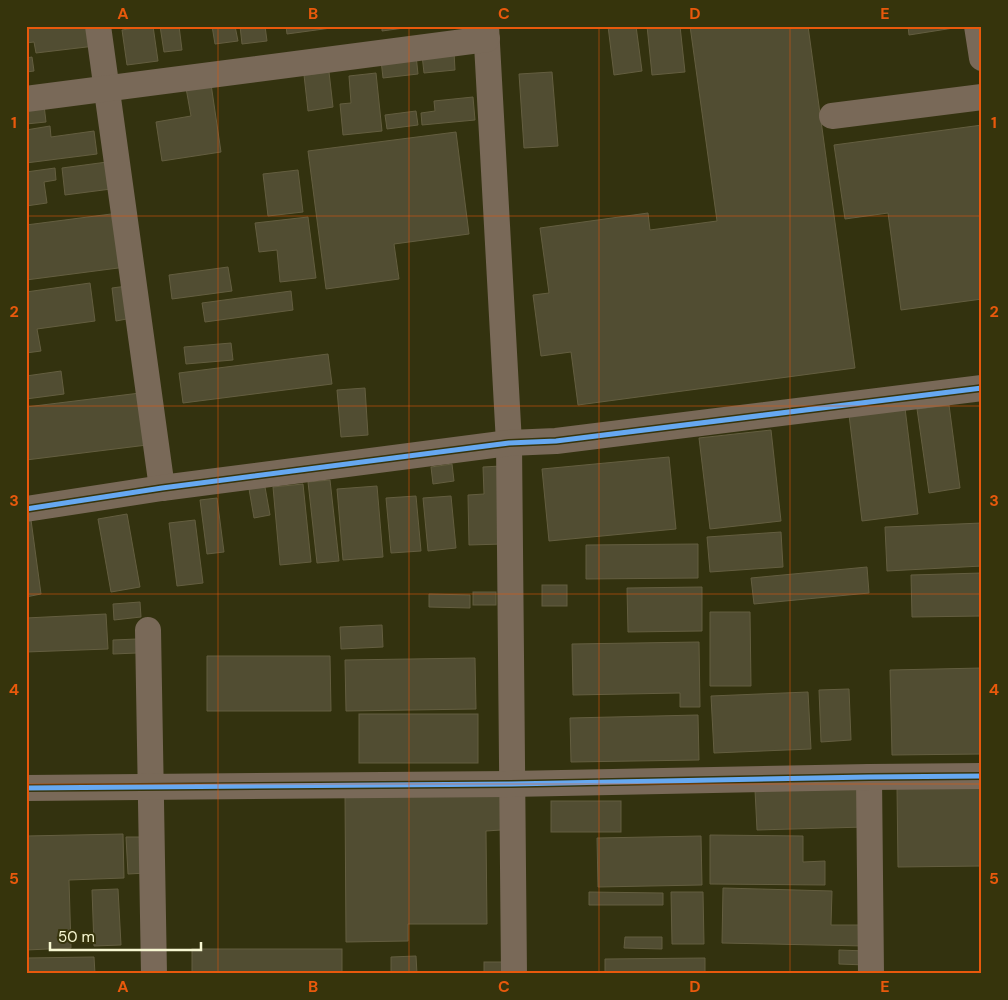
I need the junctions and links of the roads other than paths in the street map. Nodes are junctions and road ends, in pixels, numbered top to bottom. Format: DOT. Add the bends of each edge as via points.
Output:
graph roads {
  1 [pos="98,26"];
  2 [pos="978,26"];
  3 [pos="487,32"];
  4 [pos="982,58"];
  5 [pos="106,88"];
  6 [pos="982,97"];
  7 [pos="26,99"];
  8 [pos="832,116"];
  9 [pos="982,388"];
  10 [pos="509,443"];
  11 [pos="162,488"];
  12 [pos="26,509"];
  13 [pos="148,630"];
  14 [pos="982,776"];
  15 [pos="869,777"];
  16 [pos="511,784"];
  17 [pos="150,787"];
  18 [pos="26,788"];
  19 [pos="154,974"];
  20 [pos="514,974"];
  21 [pos="871,974"];
  1 -- 5 [label="street"];
  2 -- 4 [label="street"];
  3 -- 5 [label="street"];
  3 -- 10 [label="street"];
  5 -- 7 [label="street"];
  5 -- 11 [label="street"];
  6 -- 8 [label="street"];
  9 -- 10 [label="street" via="556,441"];
  10 -- 11 [label="street"];
  10 -- 16 [label="street"];
  11 -- 12 [label="street"];
  13 -- 17 [label="street"];
  14 -- 15 [label="street"];
  15 -- 16 [label="street"];
  15 -- 21 [label="street"];
  16 -- 17 [label="street"];
  16 -- 20 [label="street"];
  17 -- 18 [label="street"];
  17 -- 19 [label="street"];
}
